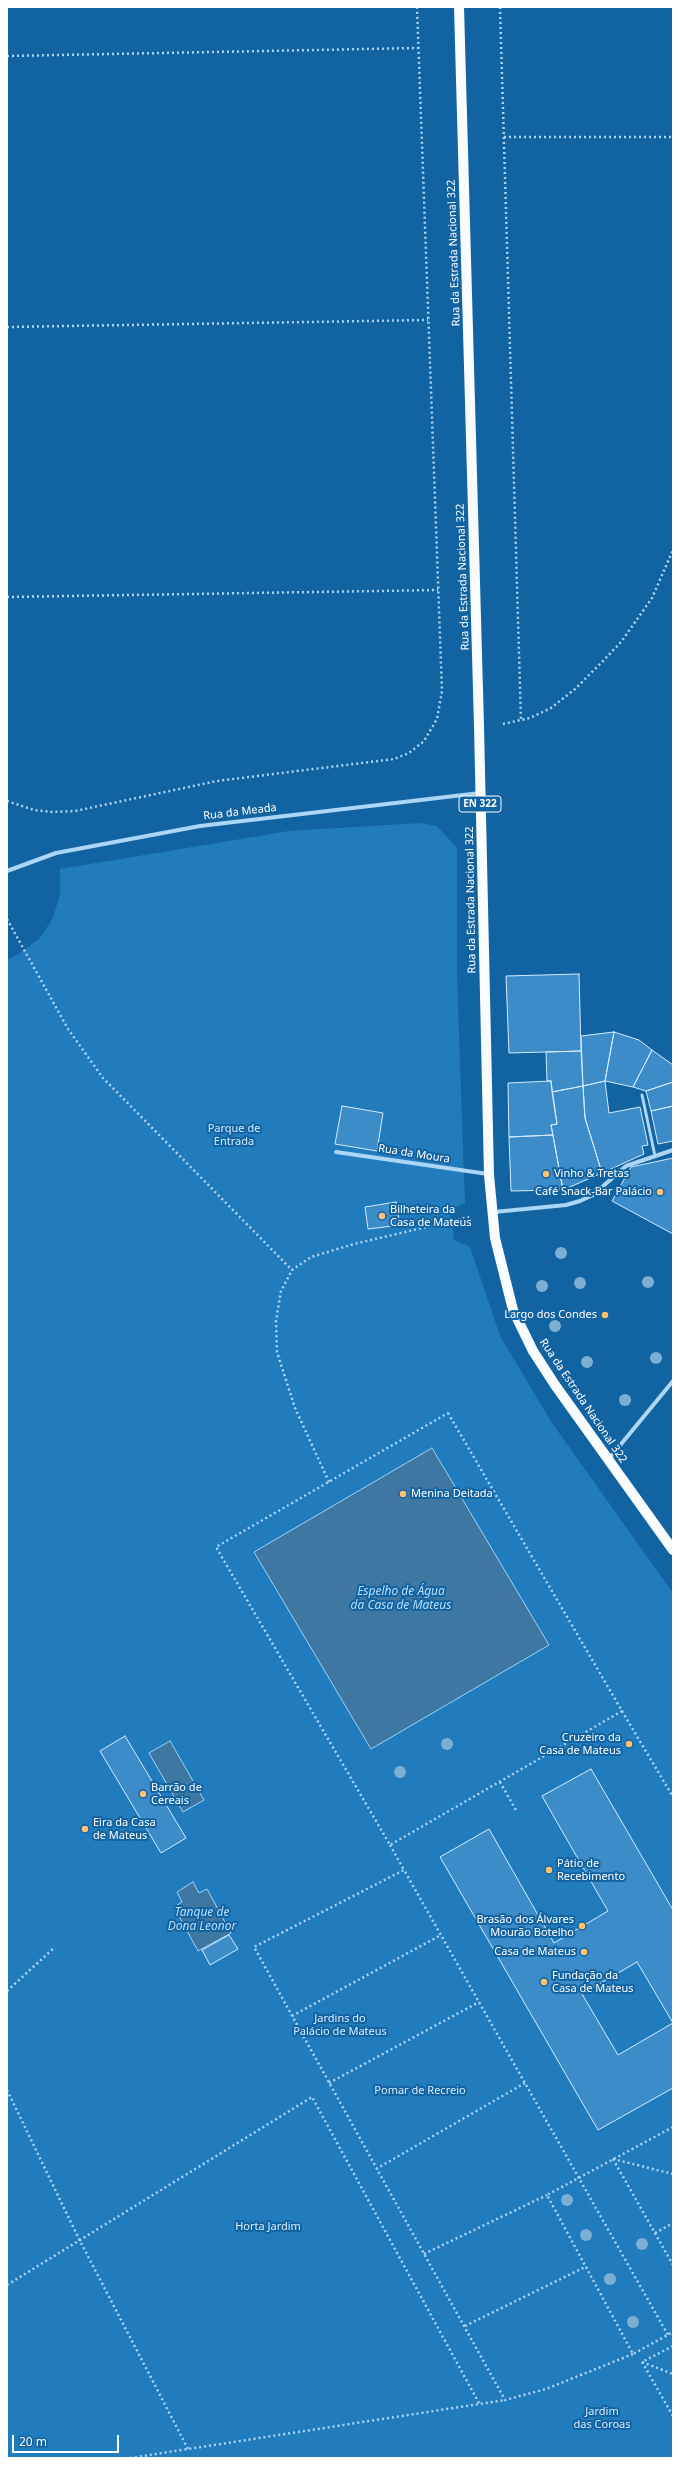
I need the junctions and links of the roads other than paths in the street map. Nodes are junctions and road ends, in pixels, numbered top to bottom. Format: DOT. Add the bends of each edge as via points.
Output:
graph roads {
  1 [pos="459,7"];
  2 [pos="480,793"];
  3 [pos="7,871"];
  4 [pos="642,1095"];
  5 [pos="673,1150"];
  6 [pos="336,1152"];
  7 [pos="655,1156"];
  8 [pos="489,1175"];
  9 [pos="491,1212"];
  10 [pos="673,1381"];
  11 [pos="608,1460"];
  12 [pos="673,1550"];
  1 -- 2 [label="main road, Rua da Estrada Nacional 322 / EN 322"];
  2 -- 3 [label="street, Rua da Meada" via="200,826 56,853"];
  2 -- 8 [label="main road, Rua da Estrada Nacional 322 / EN 322"];
  4 -- 7 [label="lane"];
  5 -- 7 [label="street"];
  6 -- 8 [label="street, Rua da Moura"];
  7 -- 9 [label="street" via="626,1166 593,1195 580,1201 566,1205"];
  8 -- 9 [label="main road, Rua da Estrada Nacional 322 / EN 322"];
  9 -- 11 [label="main road, Rua da Estrada Nacional 322 / EN 322" via="500,1266 517,1320 555,1385"];
  10 -- 11 [label="street"];
  11 -- 12 [label="main road, Rua da Estrada Nacional 322 / EN 322"];
}
